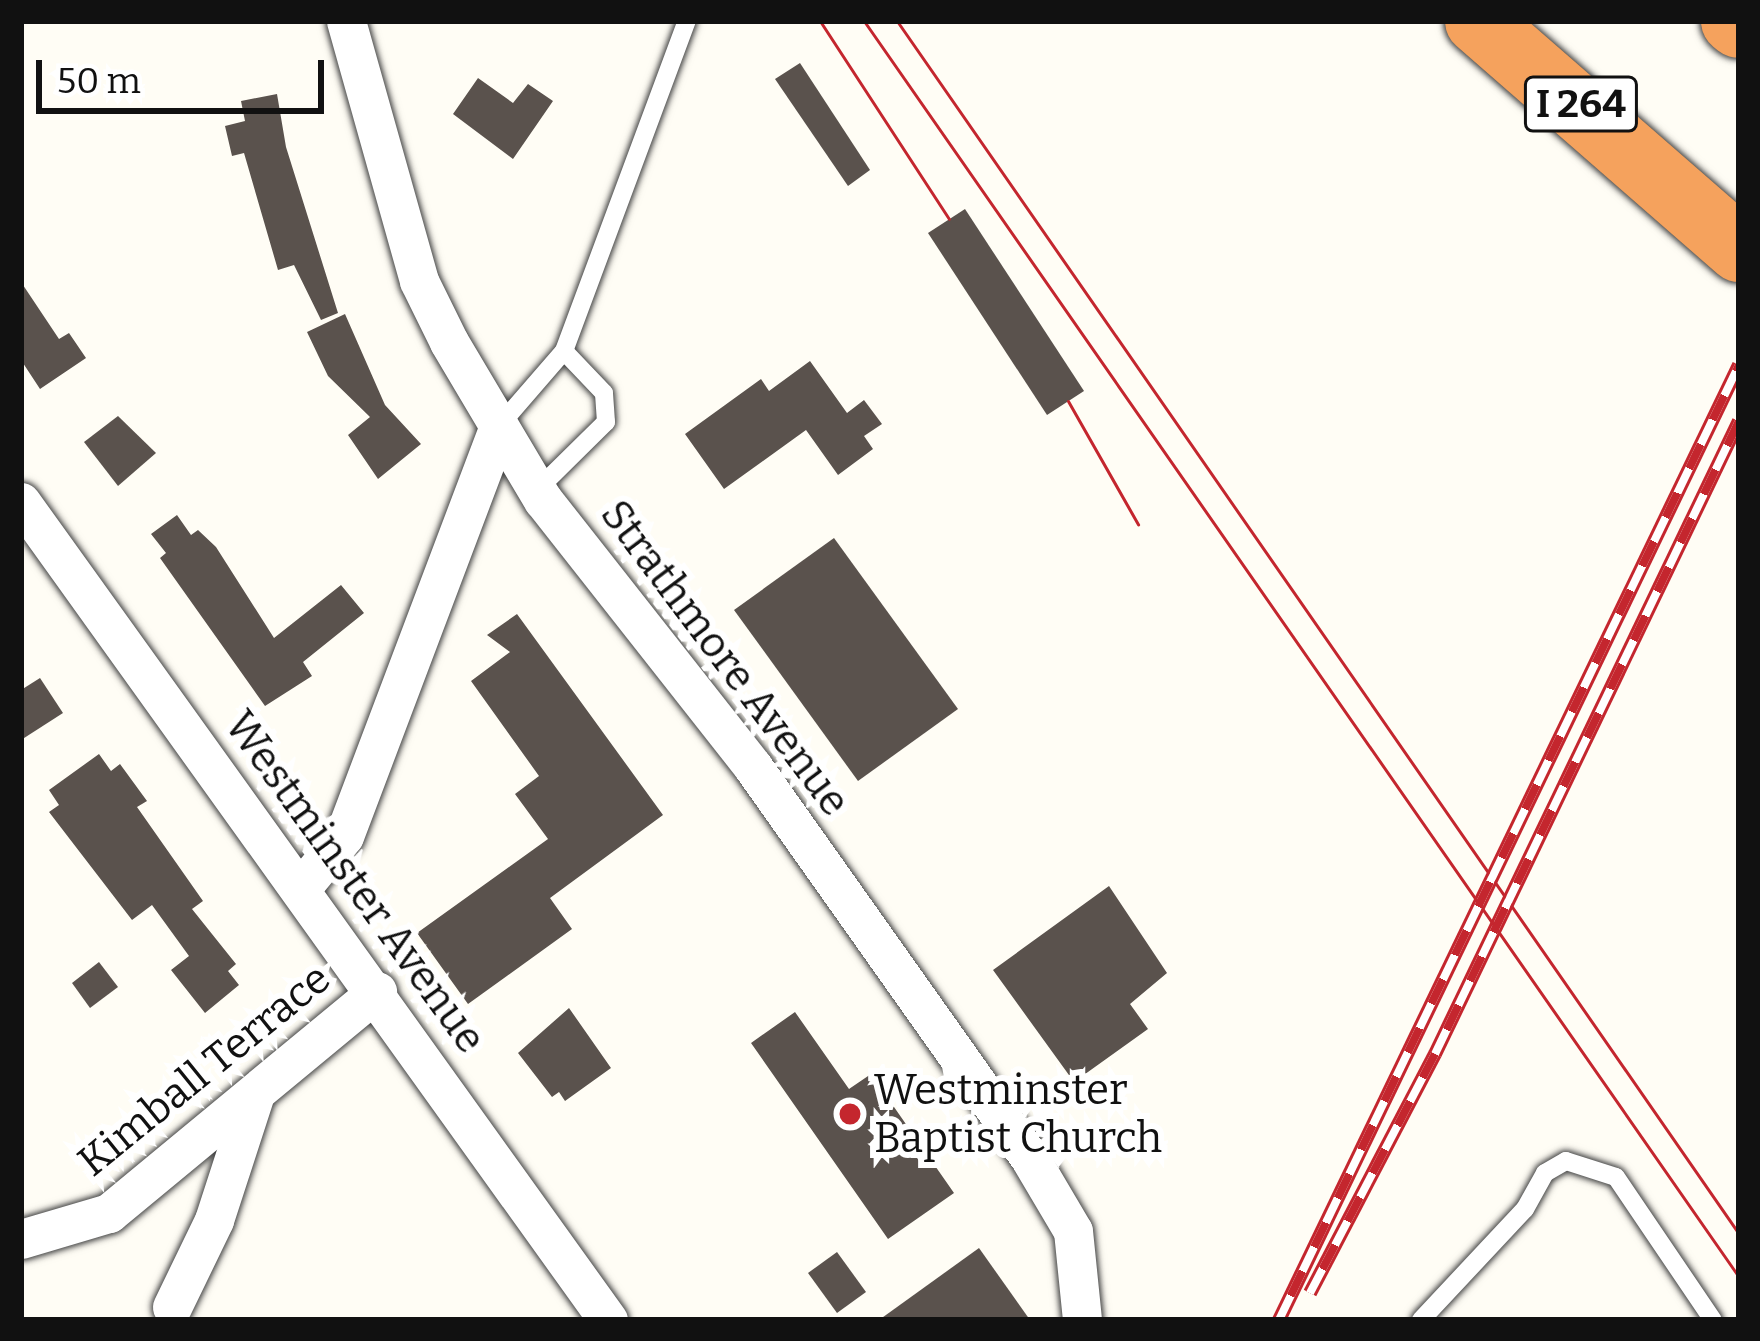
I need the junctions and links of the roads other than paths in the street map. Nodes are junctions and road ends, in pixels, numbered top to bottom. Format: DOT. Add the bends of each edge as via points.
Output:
graph roads {
  1 [pos="346,21"];
  2 [pos="687,21"];
  3 [pos="1478,21"];
  4 [pos="1739,249"];
  5 [pos="564,351"];
  6 [pos="499,426"];
  7 [pos="536,490"];
  8 [pos="21,502"];
  9 [pos="301,888"];
  10 [pos="377,991"];
  11 [pos="255,1094"];
  12 [pos="21,1239"];
  13 [pos="167,1316"];
  14 [pos="608,1320"];
  15 [pos="1082,1320"];
  16 [pos="1421,1320"];
  17 [pos="1712,1320"];
  1 -- 6 [label="street, Strathmore Avenue" via="419,281"];
  2 -- 5 [label="lane"];
  3 -- 4 [label="highway, I 264" via="1682,190"];
  5 -- 6 [label="lane"];
  5 -- 7 [label="lane" via="604,393 606,422"];
  6 -- 7 [label="street, Strathmore Avenue"];
  6 -- 9 [label="street" via="344,836"];
  7 -- 15 [label="street, Strathmore Avenue" via="753,767 1031,1160 1073,1231"];
  8 -- 9 [label="street, Westminster Avenue"];
  9 -- 10 [label="street, Westminster Avenue"];
  10 -- 11 [label="street, Kimball Terrace"];
  10 -- 14 [label="street, Westminster Avenue"];
  11 -- 12 [label="street, Kimball Terrace" via="109,1214"];
  11 -- 13 [label="street" via="214,1220"];
  16 -- 17 [label="lane" via="1526,1209 1545,1173 1567,1161 1616,1177"];
}
